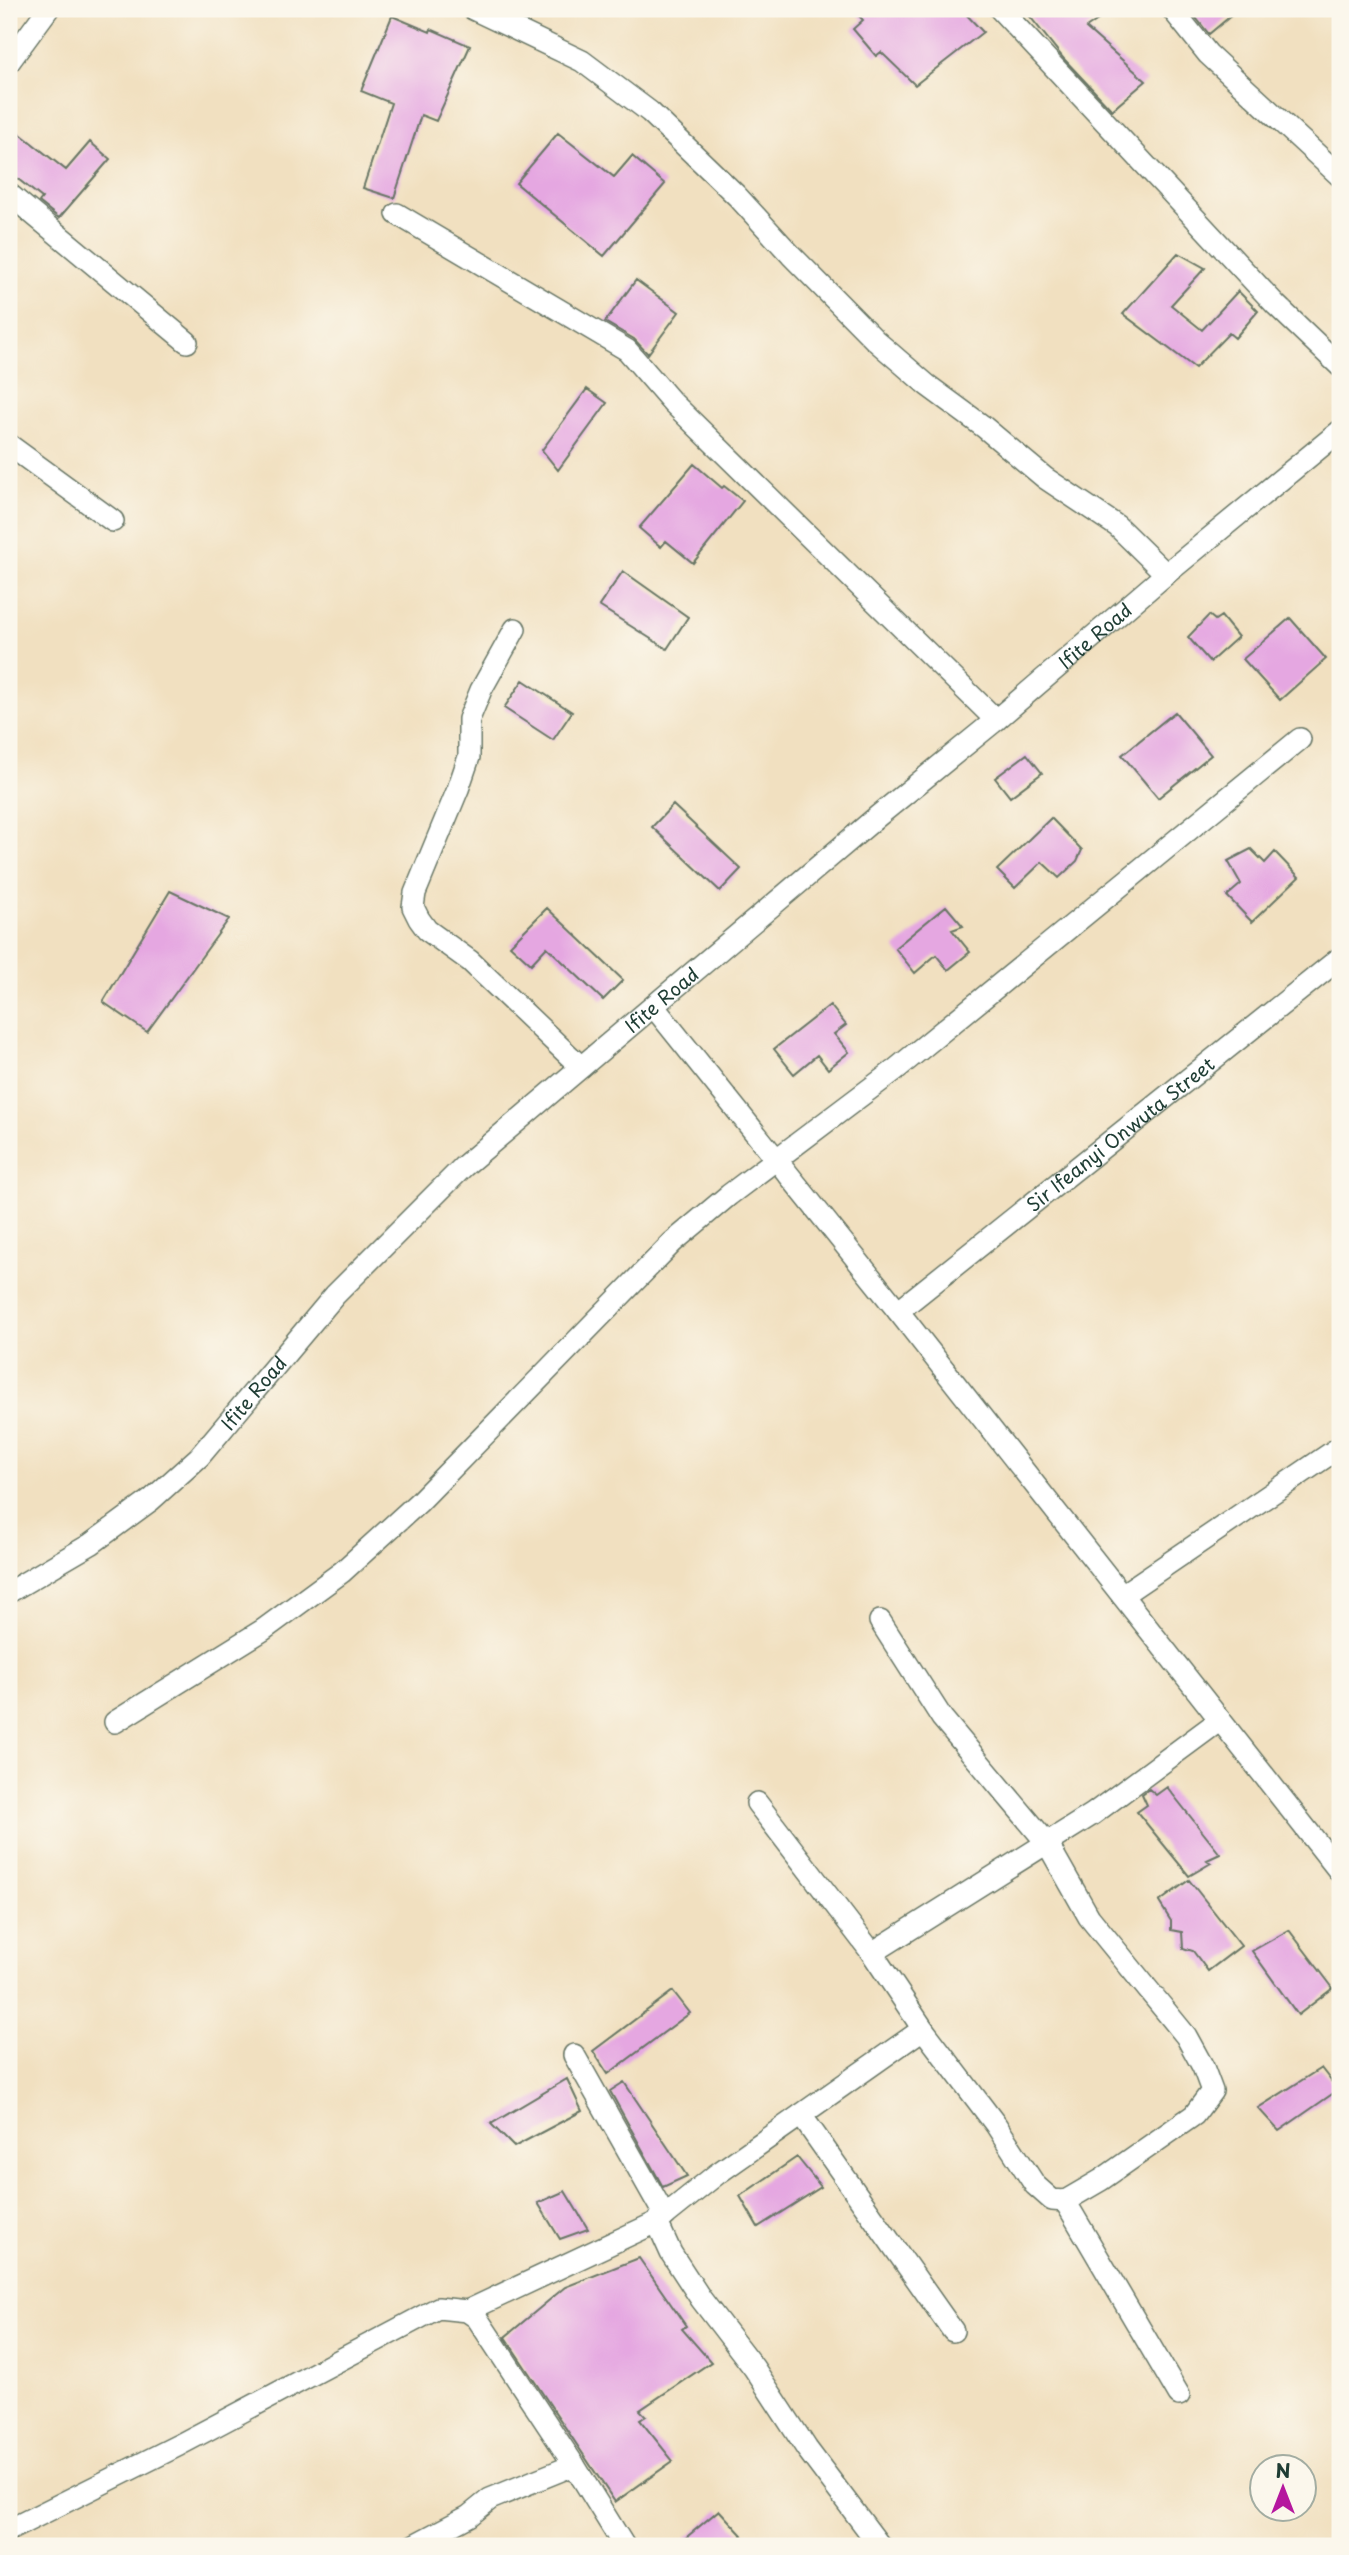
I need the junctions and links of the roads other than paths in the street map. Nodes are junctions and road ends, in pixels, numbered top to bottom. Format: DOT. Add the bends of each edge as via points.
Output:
graph roads {
  1 [pos="48,9"];
  2 [pos="473,9"];
  3 [pos="1000,9"];
  4 [pos="1172,9"];
  5 [pos="9,62"];
  6 [pos="1340,176"];
  7 [pos="9,194"];
  8 [pos="397,214"];
  9 [pos="187,342"];
  10 [pos="1340,366"];
  11 [pos="1340,431"];
  12 [pos="9,445"];
  13 [pos="113,521"];
  14 [pos="1166,574"];
  15 [pos="515,629"];
  16 [pos="996,720"];
  17 [pos="1300,739"];
  18 [pos="1340,958"];
  19 [pos="654,1007"];
  20 [pos="582,1067"];
  21 [pos="776,1161"];
  22 [pos="898,1311"];
  23 [pos="1340,1447"];
  24 [pos="9,1592"];
  25 [pos="1122,1595"];
  26 [pos="880,1621"];
  27 [pos="1220,1720"];
  28 [pos="115,1722"];
  29 [pos="757,1804"];
  30 [pos="1047,1843"];
  31 [pos="1340,1872"];
  32 [pos="872,1954"];
  33 [pos="923,2029"];
  34 [pos="574,2055"];
  35 [pos="801,2115"];
  36 [pos="1065,2201"];
  37 [pos="661,2219"];
  38 [pos="467,2311"];
  39 [pos="953,2331"];
  40 [pos="1178,2395"];
  41 [pos="574,2465"];
  42 [pos="9,2530"];
  43 [pos="412,2546"];
  44 [pos="624,2546"];
  45 [pos="880,2546"];
  1 -- 5 [label="street"];
  2 -- 14 [label="street" via="582,61 650,112 875,340 1045,478 1117,526"];
  3 -- 10 [label="street" via="1276,305"];
  4 -- 6 [label="street" via="1208,54"];
  7 -- 9 [label="street"];
  8 -- 16 [label="street" via="628,350 672,402"];
  11 -- 14 [label="street, Ifite Road"];
  12 -- 13 [label="street"];
  14 -- 16 [label="street, Ifite Road"];
  15 -- 20 [label="street" via="469,719 469,757 415,893 414,907 428,930 470,961"];
  16 -- 19 [label="street, Ifite Road"];
  17 -- 21 [label="street" via="895,1070"];
  18 -- 22 [label="street, Sir Ifeanyi Onwuta Street"];
  19 -- 20 [label="street, Ifite Road"];
  19 -- 21 [label="street"];
  20 -- 24 [label="street, Ifite Road" via="463,1167 334,1295 199,1457 152,1500 91,1544"];
  21 -- 22 [label="street"];
  21 -- 28 [label="street" via="673,1242 419,1502 342,1572 263,1630"];
  22 -- 25 [label="street"];
  23 -- 25 [label="street"];
  25 -- 27 [label="street"];
  26 -- 30 [label="street" via="942,1718"];
  27 -- 30 [label="street"];
  27 -- 31 [label="street"];
  29 -- 32 [label="street"];
  30 -- 32 [label="street"];
  30 -- 36 [label="street" via="1089,1917 1186,2036 1212,2091 1194,2115"];
  32 -- 33 [label="street"];
  33 -- 35 [label="street"];
  33 -- 36 [label="street" via="1035,2185 1052,2200"];
  34 -- 37 [label="street"];
  35 -- 37 [label="street"];
  35 -- 39 [label="street"];
  36 -- 40 [label="street"];
  37 -- 38 [label="street"];
  37 -- 45 [label="street" via="671,2253 701,2299"];
  38 -- 41 [label="street" via="485,2329"];
  38 -- 42 [label="street" via="438,2308"];
  41 -- 43 [label="street" via="490,2499 469,2516"];
  41 -- 44 [label="street"];
}
